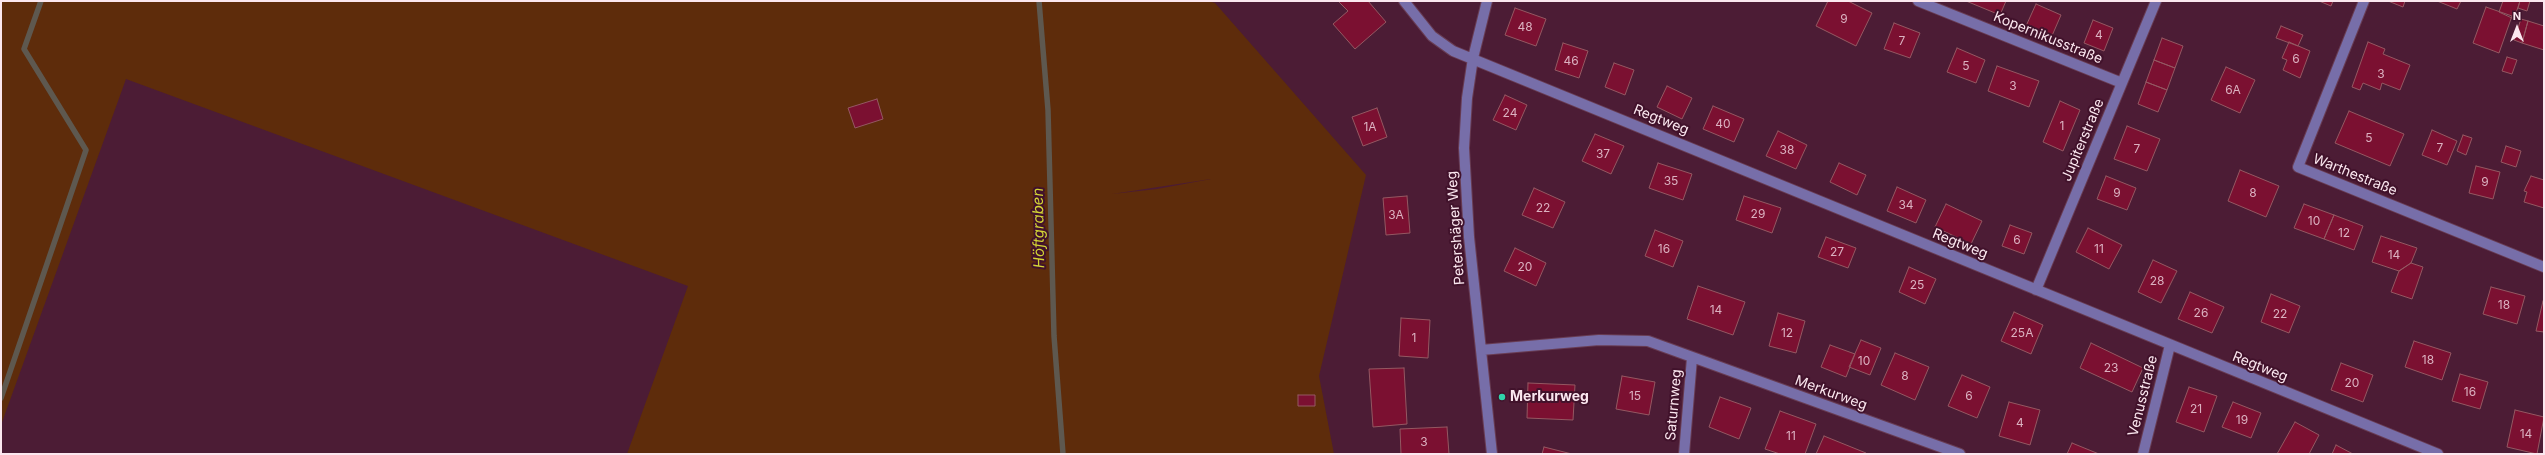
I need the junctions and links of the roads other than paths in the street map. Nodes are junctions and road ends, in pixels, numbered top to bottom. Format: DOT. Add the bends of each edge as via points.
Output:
graph roads {
  1 [pos="1404,1"];
  2 [pos="1487,1"];
  3 [pos="1918,1"];
  4 [pos="2156,1"];
  5 [pos="2364,1"];
  6 [pos="1473,58"];
  7 [pos="2122,83"];
  8 [pos="2544,267"];
  9 [pos="2036,290"];
  10 [pos="2170,345"];
  11 [pos="1481,350"];
  12 [pos="1692,358"];
  13 [pos="1492,454"];
  14 [pos="1684,454"];
  15 [pos="1960,454"];
  16 [pos="2143,454"];
  17 [pos="2438,454"];
  1 -- 6 [label="street, Regtweg" via="1432,36 1453,50"];
  2 -- 6 [label="street, Petershäger Weg"];
  3 -- 7 [label="street, Kopernikusstraße"];
  4 -- 7 [label="street, Jupiterstraße"];
  5 -- 8 [label="street, Warthestraße" via="2298,167"];
  6 -- 9 [label="street, Regtweg"];
  6 -- 11 [label="street, Petershäger Weg" via="1464,148 1468,237"];
  7 -- 9 [label="street, Jupiterstraße"];
  9 -- 10 [label="street, Regtweg"];
  10 -- 16 [label="street, Venusstraße"];
  10 -- 17 [label="street, Regtweg"];
  11 -- 12 [label="street, Merkurweg" via="1599,340 1648,340"];
  11 -- 13 [label="street, Petershäger Weg"];
  12 -- 14 [label="street, Saturnweg"];
  12 -- 15 [label="street, Merkurweg"];
}
